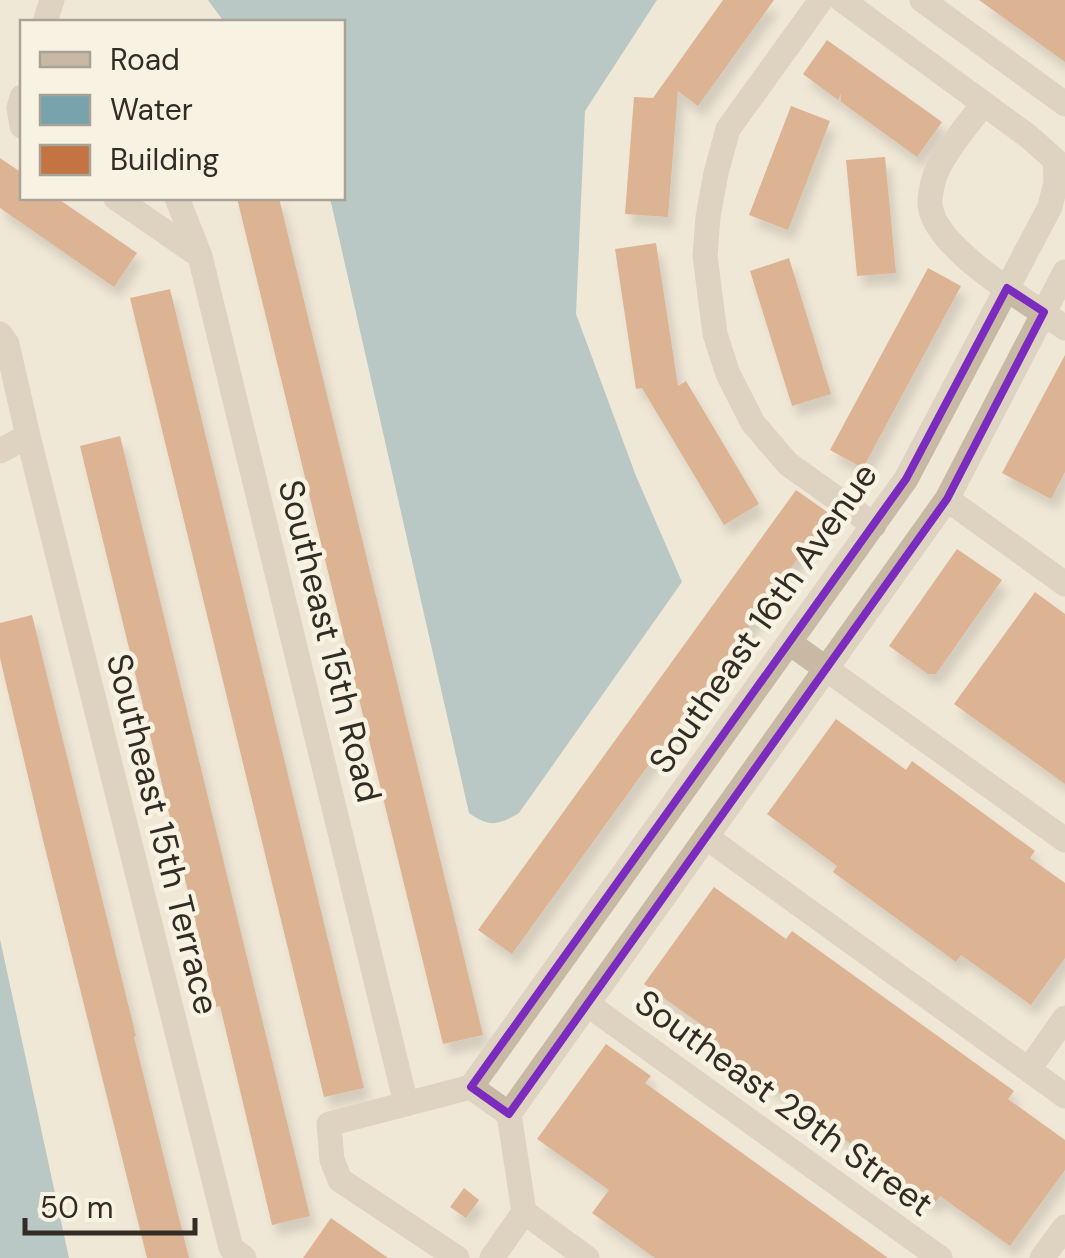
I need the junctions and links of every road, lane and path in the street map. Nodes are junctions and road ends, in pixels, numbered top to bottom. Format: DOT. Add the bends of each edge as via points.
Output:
graph roads {
  1 [pos="821,0"];
  2 [pos="842,0"];
  3 [pos="922,0"];
  4 [pos="983,104"];
  5 [pos="1065,104"];
  6 [pos="119,200"];
  7 [pos="179,200"];
  8 [pos="200,256"];
  9 [pos="1065,272"];
  10 [pos="1008,288"];
  11 [pos="1054,320"];
  12 [pos="2,341"];
  13 [pos="0,395"];
  14 [pos="28,436"];
  15 [pos="0,451"];
  16 [pos="947,499"];
  17 [pos="874,525"];
  18 [pos="1065,584"];
  19 [pos="790,644"];
  20 [pos="826,669"];
  21 [pos="706,836"];
  22 [pos="1065,840"];
  23 [pos="587,1004"];
  24 [pos="1065,1018"];
  25 [pos="1029,1069"];
  26 [pos="471,1087"];
  27 [pos="1065,1096"];
  28 [pos="406,1104"];
  29 [pos="509,1114"];
  30 [pos="524,1212"];
  31 [pos="1065,1226"];
  32 [pos="238,1253"];
  33 [pos="457,1258"];
  34 [pos="492,1258"];
  35 [pos="587,1258"];
  36 [pos="940,1258"];
  37 [pos="1042,1258"];
  1 -- 17 [label="street" via="728,129 705,256 715,334 752,423 788,464"];
  2 -- 4 [label="street"];
  3 -- 5 [label="street"];
  4 -- 10 [label="street, Southeast 16th Avenue" via="1055,160 1050,208"];
  4 -- 10 [label="street" via="934,178 930,204 938,227 959,252"];
  6 -- 8 [label="street"];
  7 -- 8 [label="street, Southeast 15th Road"];
  8 -- 28 [label="street, Southeast 15th Road"];
  9 -- 11 [label="street"];
  10 -- 11 [label="street"];
  10 -- 17 [label="street, Southeast 16th Avenue" via="906,479"];
  11 -- 16 [label="street"];
  12 -- 14 [label="street, Southeast 15th Terrace"];
  13 -- 14 [label="street, Southeast 15th Terrace"];
  14 -- 15 [label="street"];
  14 -- 32 [label="street, Southeast 15th Terrace"];
  16 -- 18 [label="street"];
  16 -- 20 [label="street"];
  17 -- 19 [label="street, Southeast 16th Avenue"];
  19 -- 20 [label="street"];
  19 -- 26 [label="street, Southeast 16th Avenue"];
  20 -- 21 [label="street"];
  20 -- 22 [label="street"];
  21 -- 23 [label="street"];
  21 -- 25 [label="street"];
  23 -- 29 [label="street"];
  23 -- 36 [label="street, Southeast 29th Street"];
  24 -- 25 [label="street"];
  25 -- 27 [label="street"];
  26 -- 28 [label="street"];
  26 -- 29 [label="street"];
  28 -- 33 [label="street" via="329,1124 332,1160 340,1180"];
  29 -- 30 [label="street"];
  30 -- 34 [label="street"];
  30 -- 35 [label="street"];
  31 -- 37 [label="street"];
}
